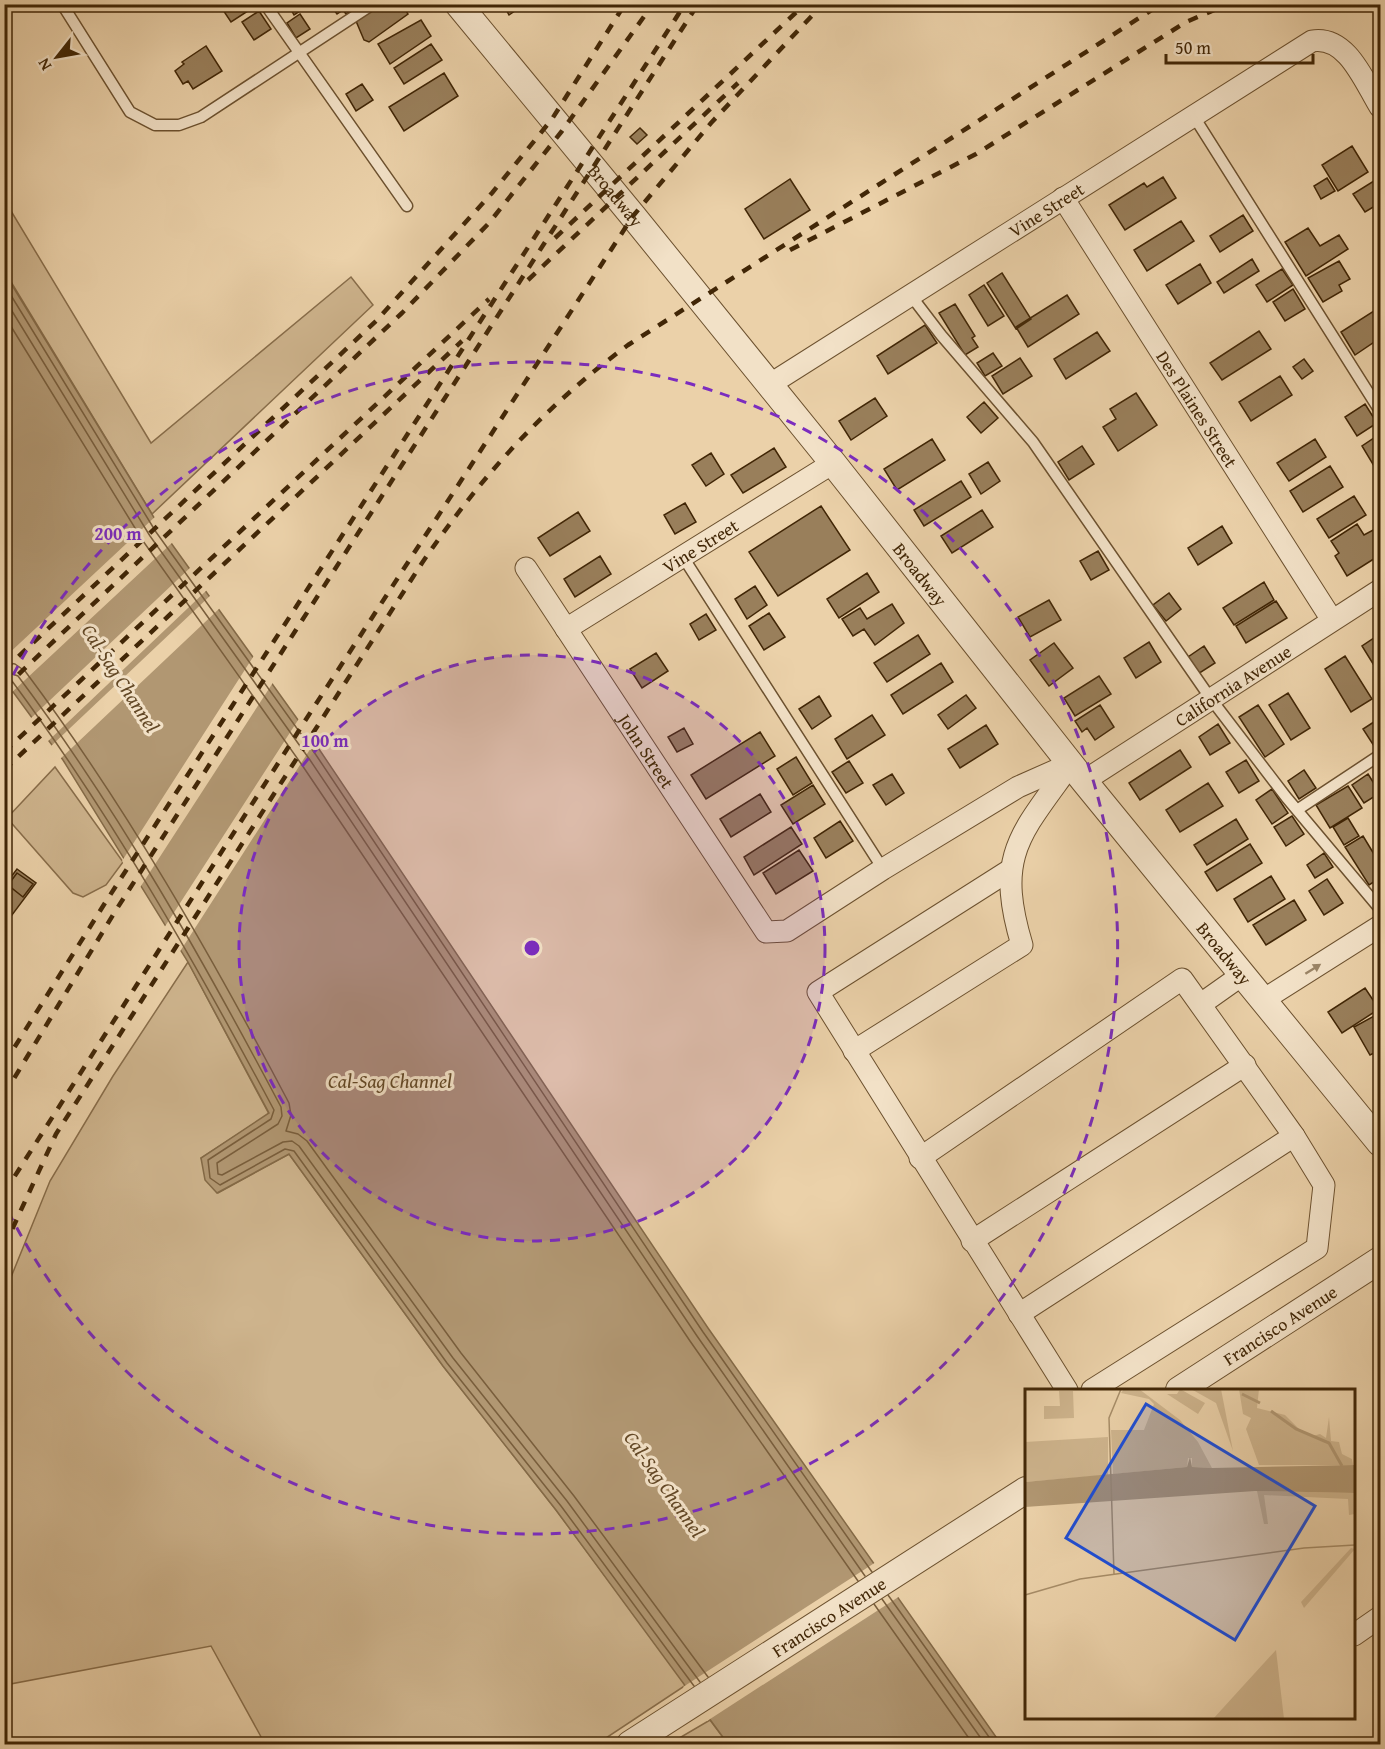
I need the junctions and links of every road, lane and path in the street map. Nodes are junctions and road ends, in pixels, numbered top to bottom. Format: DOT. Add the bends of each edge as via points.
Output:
graph roads {
  1 [pos="62,4"];
  2 [pos="265,4"];
  3 [pos="374,4"];
  4 [pos="458,4"];
  5 [pos="300,54"];
  6 [pos="1380,107"];
  7 [pos="1193,115"];
  8 [pos="1064,198"];
  9 [pos="407,206"];
  10 [pos="912,297"];
  11 [pos="769,386"];
  12 [pos="1380,411"];
  13 [pos="833,464"];
  14 [pos="684,556"];
  15 [pos="526,568"];
  16 [pos="1380,590"];
  17 [pos="1332,620"];
  18 [pos="566,629"];
  19 [pos="1211,699"];
  20 [pos="1380,755"];
  21 [pos="1077,773"];
  22 [pos="1297,810"];
  23 [pos="883,869"];
  24 [pos="1010,870"];
  25 [pos="1380,909"];
  26 [pos="1380,926"];
  27 [pos="766,932"];
  28 [pos="1242,975"];
  29 [pos="1263,1000"];
  30 [pos="1202,1004"];
  31 [pos="854,1051"];
  32 [pos="1245,1065"];
  33 [pos="1294,1136"];
  34 [pos="1380,1143"];
  35 [pos="920,1158"];
  36 [pos="972,1241"];
  37 [pos="1380,1260"];
  38 [pos="1019,1314"];
  39 [pos="1066,1389"];
  40 [pos="1094,1389"];
  41 [pos="1181,1389"];
  42 [pos="1025,1491"];
  43 [pos="1380,1617"];
  44 [pos="1355,1634"];
  45 [pos="630,1744"];
  1 -- 5 [label="lane" via="130,112 155,125 179,125 201,117"];
  2 -- 5 [label="lane"];
  3 -- 5 [label="lane"];
  4 -- 11 [label="street, Broadway"];
  5 -- 9 [label="lane"];
  6 -- 7 [label="street, Vine Street" via="1344,51 1325,39 1292,51"];
  7 -- 8 [label="street, Vine Street"];
  7 -- 12 [label="lane"];
  8 -- 10 [label="street, Vine Street"];
  8 -- 17 [label="street, Des Plaines Street"];
  10 -- 11 [label="street, Vine Street"];
  10 -- 19 [label="lane" via="1033,442"];
  11 -- 13 [label="street, Broadway"];
  13 -- 14 [label="street, Vine Street"];
  13 -- 21 [label="street, Broadway"];
  14 -- 18 [label="street, Vine Street"];
  14 -- 23 [label="lane"];
  15 -- 18 [label="street, John Street"];
  16 -- 17 [label="street, California Avenue"];
  17 -- 19 [label="street, California Avenue"];
  18 -- 27 [label="street, John Street"];
  19 -- 21 [label="street, California Avenue"];
  19 -- 22 [label="lane"];
  20 -- 22 [label="lane"];
  21 -- 23 [label="street, California Avenue" via="1018,787"];
  21 -- 24 [label="street" via="1021,833"];
  21 -- 28 [label="street, Broadway"];
  22 -- 25 [label="lane"];
  23 -- 27 [label="street, California Avenue" via="787,931"];
  24 -- 31 [label="street" via="1011,908 1022,945"];
  24 -- 31 [label="street" via="818,992"];
  29 -- 26 [label="street, one-way"];
  28 -- 29 [label="street, Broadway"];
  28 -- 30 [label="street"];
  29 -- 34 [label="street, Broadway"];
  30 -- 32 [label="street"];
  30 -- 35 [label="street" via="1182,979"];
  31 -- 35 [label="street"];
  32 -- 33 [label="street"];
  32 -- 36 [label="street"];
  33 -- 38 [label="street"];
  33 -- 40 [label="street" via="1324,1185 1317,1248"];
  35 -- 36 [label="street"];
  36 -- 38 [label="street"];
  37 -- 41 [label="street, Francisco Avenue"];
  38 -- 39 [label="street"];
  42 -- 45 [label="street, Francisco Avenue"];
  43 -- 44 [label="street"];
}
